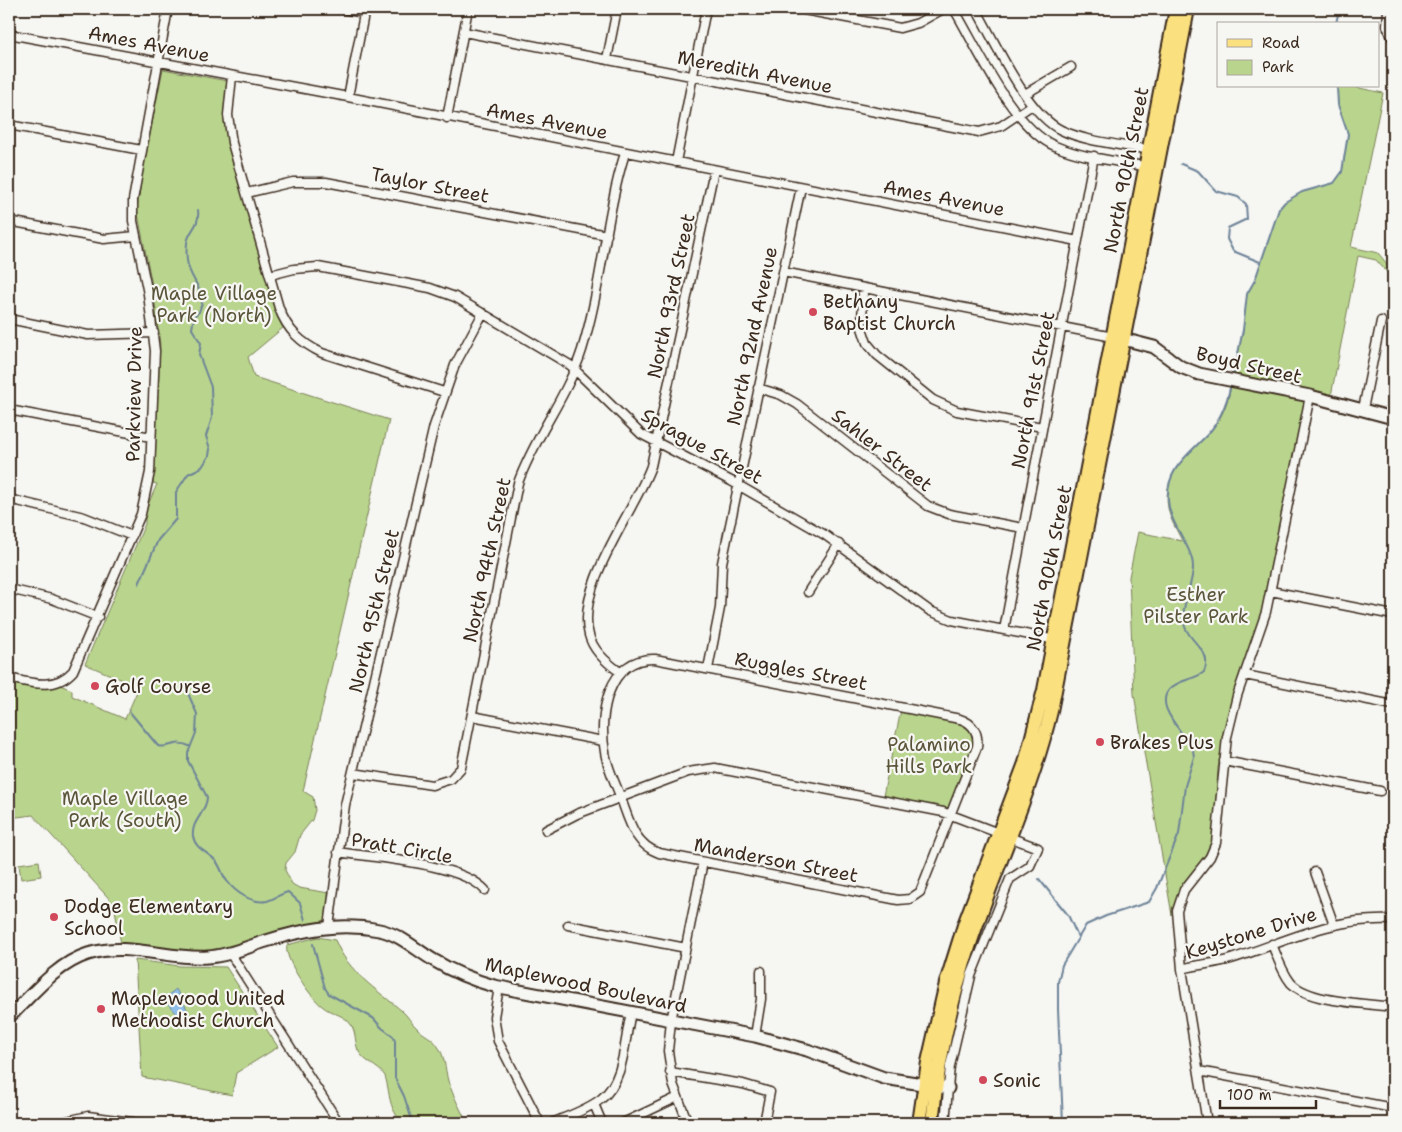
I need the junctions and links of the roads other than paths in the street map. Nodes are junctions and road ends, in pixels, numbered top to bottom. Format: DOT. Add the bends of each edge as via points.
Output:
graph roads {
  1 [pos="168,9"];
  2 [pos="343,9"];
  3 [pos="468,9"];
  4 [pos="617,9"];
  5 [pos="706,9"];
  6 [pos="943,9"];
  7 [pos="954,9"];
  8 [pos="976,9"];
  9 [pos="1176,9"];
  10 [pos="1188,9"];
  11 [pos="1388,9"];
  12 [pos="804,10"];
  13 [pos="364,11"];
  14 [pos="464,32"];
  15 [pos="9,34"];
  16 [pos="1392,38"];
  17 [pos="607,60"];
  18 [pos="158,62"];
  19 [pos="1071,67"];
  20 [pos="232,76"];
  21 [pos="693,76"];
  22 [pos="1025,94"];
  23 [pos="348,97"];
  24 [pos="1032,105"];
  25 [pos="1017,116"];
  26 [pos="447,118"];
  27 [pos="9,125"];
  28 [pos="141,150"];
  29 [pos="1155,150"];
  30 [pos="625,153"];
  31 [pos="1094,156"];
  32 [pos="676,162"];
  33 [pos="1151,168"];
  34 [pos="714,170"];
  35 [pos="801,187"];
  36 [pos="247,194"];
  37 [pos="9,221"];
  38 [pos="607,235"];
  39 [pos="136,236"];
  40 [pos="1078,241"];
  41 [pos="783,272"];
  42 [pos="270,276"];
  43 [pos="863,289"];
  44 [pos="483,313"];
  45 [pos="9,319"];
  46 [pos="1381,321"];
  47 [pos="1062,327"];
  48 [pos="154,333"];
  49 [pos="1119,338"];
  50 [pos="575,369"];
  51 [pos="758,388"];
  52 [pos="444,392"];
  53 [pos="1310,396"];
  54 [pos="9,410"];
  55 [pos="1368,410"];
  56 [pos="1393,412"];
  57 [pos="1393,418"];
  58 [pos="1042,427"];
  59 [pos="151,437"];
  60 [pos="657,443"];
  61 [pos="738,485"];
  62 [pos="9,499"];
  63 [pos="1022,528"];
  64 [pos="132,536"];
  65 [pos="840,544"];
  66 [pos="9,589"];
  67 [pos="1271,591"];
  68 [pos="808,592"];
  69 [pos="1393,615"];
  70 [pos="98,617"];
  71 [pos="1004,630"];
  72 [pos="1060,641"];
  73 [pos="708,669"];
  74 [pos="620,672"];
  75 [pos="1245,675"];
  76 [pos="9,678"];
  77 [pos="1393,705"];
  78 [pos="472,716"];
  79 [pos="603,741"];
  80 [pos="1224,761"];
  81 [pos="353,774"];
  82 [pos="1380,791"];
  83 [pos="621,797"];
  84 [pos="951,815"];
  85 [pos="546,830"];
  86 [pos="1005,835"];
  87 [pos="338,852"];
  88 [pos="703,862"];
  89 [pos="1315,872"];
  90 [pos="485,890"];
  91 [pos="1393,920"];
  92 [pos="1334,924"];
  93 [pos="568,925"];
  94 [pos="329,927"];
  95 [pos="1272,944"];
  96 [pos="686,948"];
  97 [pos="230,953"];
  98 [pos="1182,969"];
  99 [pos="761,971"];
  100 [pos="500,987"];
  101 [pos="1393,1007"];
  102 [pos="631,1013"];
  103 [pos="9,1017"];
  104 [pos="671,1021"];
  105 [pos="755,1036"];
  106 [pos="1199,1071"];
  107 [pos="670,1072"];
  108 [pos="936,1086"];
  109 [pos="678,1097"];
  110 [pos="594,1104"];
  111 [pos="1393,1108"];
  112 [pos="58,1123"];
  113 [pos="139,1123"];
  114 [pos="339,1123"];
  115 [pos="540,1123"];
  116 [pos="552,1123"];
  117 [pos="602,1123"];
  118 [pos="623,1123"];
  119 [pos="688,1123"];
  120 [pos="764,1123"];
  121 [pos="919,1123"];
  122 [pos="932,1123"];
  123 [pos="945,1123"];
  124 [pos="1207,1123"];
  1 -- 18 [label="street, Parkview Drive"];
  2 -- 13 [label="street"];
  3 -- 14 [label="street"];
  4 -- 17 [label="street"];
  5 -- 21 [label="street"];
  6 -- 12 [label="street" via="914,25 900,28"];
  7 -- 25 [label="street"];
  8 -- 22 [label="street"];
  9 -- 29 [label="main road, North 90th Street"];
  10 -- 29 [label="main road, North 90th Street"];
  11 -- 16 [label="street" via="1386,21"];
  13 -- 23 [label="street"];
  14 -- 17 [label="street, Meredith Avenue"];
  14 -- 26 [label="street"];
  15 -- 18 [label="street, Ames Avenue"];
  17 -- 21 [label="street, Meredith Avenue"];
  18 -- 20 [label="street, Ames Avenue"];
  18 -- 28 [label="street, Parkview Drive"];
  19 -- 22 [label="street"];
  20 -- 23 [label="street, Ames Avenue"];
  20 -- 36 [label="street" via="229,126"];
  21 -- 25 [label="street, Meredith Avenue" via="978,132 994,129"];
  21 -- 32 [label="street"];
  22 -- 24 [label="street"];
  23 -- 26 [label="street, Ames Avenue"];
  24 -- 25 [label="street, Meredith Avenue"];
  24 -- 29 [label="street" via="1049,122 1074,135"];
  25 -- 31 [label="street" via="1052,145"];
  26 -- 30 [label="street, Ames Avenue"];
  27 -- 28 [label="street"];
  28 -- 39 [label="street, Parkview Drive" via="133,200"];
  29 -- 33 [label="main road, North 90th Street"];
  30 -- 32 [label="street, Ames Avenue"];
  30 -- 38 [label="street, North 94th Street"];
  31 -- 33 [label="street"];
  31 -- 40 [label="street, North 91st Street"];
  32 -- 34 [label="street, Ames Avenue"];
  33 -- 49 [label="main road, North 90th Street"];
  34 -- 35 [label="street, Ames Avenue"];
  34 -- 60 [label="street, North 93rd Street"];
  35 -- 40 [label="street, Ames Avenue"];
  35 -- 41 [label="street, North 92nd Avenue"];
  36 -- 38 [label="street, Taylor Street" via="293,182 326,182"];
  36 -- 42 [label="street"];
  37 -- 39 [label="street" via="104,239"];
  38 -- 50 [label="street, North 94th Street" via="589,323"];
  39 -- 48 [label="street, Parkview Drive"];
  40 -- 47 [label="street, North 91st Street"];
  41 -- 43 [label="street"];
  41 -- 51 [label="street, North 92nd Avenue"];
  42 -- 44 [label="street, Sprague Street" via="305,268 332,269 430,288 455,297"];
  42 -- 52 [label="street" via="281,314 296,336 310,347"];
  43 -- 47 [label="street"];
  43 -- 58 [label="street" via="862,328 867,343 876,355 926,394 957,411"];
  44 -- 50 [label="street, Sprague Street"];
  44 -- 52 [label="street, North 95th Street"];
  45 -- 48 [label="street" via="88,336"];
  46 -- 55 [label="street"];
  47 -- 49 [label="street"];
  47 -- 58 [label="street, North 91st Street"];
  48 -- 59 [label="street, Parkview Drive"];
  49 -- 53 [label="street, Boyd Street" via="1154,347 1188,370"];
  49 -- 72 [label="main road, North 90th Street"];
  50 -- 60 [label="street, Sprague Street" via="629,425"];
  50 -- 78 [label="street, North 94th Street" via="536,440 518,483"];
  51 -- 61 [label="street, North 92nd Avenue"];
  51 -- 63 [label="street, Sahler Street" via="782,395 797,404 928,506 949,514"];
  52 -- 81 [label="street, North 95th Street"];
  53 -- 55 [label="street, Boyd Street"];
  53 -- 67 [label="street"];
  54 -- 59 [label="street"];
  55 -- 56 [label="street, Boyd Street"];
  55 -- 57 [label="street, Boyd Street"];
  58 -- 63 [label="street, North 91st Street"];
  59 -- 64 [label="street, Parkview Drive" via="148,486"];
  60 -- 61 [label="street, Sprague Street"];
  60 -- 74 [label="street, North 93rd Street" via="646,481 596,578 588,610 587,628 591,640 600,655"];
  61 -- 65 [label="street, Sprague Street"];
  61 -- 73 [label="street, North 92nd Avenue" via="722,563 720,608"];
  62 -- 64 [label="street" via="84,517"];
  63 -- 71 [label="street, North 91st Street"];
  64 -- 70 [label="street, Parkview Drive"];
  65 -- 68 [label="street"];
  65 -- 71 [label="street, Sprague Street" via="930,611 952,620"];
  66 -- 70 [label="street" via="52,599"];
  67 -- 69 [label="street"];
  67 -- 75 [label="street" via="1261,632"];
  70 -- 76 [label="street, Parkview Drive" via="76,667 63,680 46,684"];
  71 -- 72 [label="street, Sprague Street"];
  72 -- 86 [label="main road, North 90th Street" via="1041,750"];
  73 -- 74 [label="street, Ruggles Street" via="648,659 632,663"];
  73 -- 84 [label="street, Ruggles Street" via="969,722 976,730 977,747"];
  74 -- 79 [label="street" via="608,696"];
  75 -- 77 [label="street"];
  75 -- 80 [label="street" via="1232,717"];
  78 -- 79 [label="street"];
  78 -- 81 [label="street, North 94th Street" via="463,763 454,777 444,783 432,785"];
  79 -- 83 [label="street"];
  80 -- 82 [label="street"];
  80 -- 98 [label="street" via="1216,843 1184,890 1177,911"];
  81 -- 87 [label="street, North 95th Street"];
  83 -- 84 [label="street" via="688,772 714,768"];
  83 -- 85 [label="street"];
  83 -- 88 [label="street, Manderson Street" via="634,834 640,841 659,853"];
  84 -- 86 [label="street"];
  84 -- 88 [label="street, Manderson Street" via="922,888 910,899 898,900"];
  86 -- 108 [label="main road, North 90th Street" via="960,976"];
  86 -- 108 [label="street" via="1038,848 1030,866 1010,879 981,947"];
  87 -- 90 [label="street, Pratt Circle" via="443,870 472,879"];
  87 -- 94 [label="street, North 95th Street"];
  88 -- 96 [label="street"];
  89 -- 92 [label="street"];
  91 -- 92 [label="street, Keystone Drive"];
  92 -- 95 [label="street, Keystone Drive"];
  93 -- 96 [label="street"];
  94 -- 97 [label="street, Maplewood Boulevard" via="293,933"];
  94 -- 100 [label="street, Maplewood Boulevard" via="368,928 390,933 454,972"];
  95 -- 98 [label="street, Keystone Drive" via="1229,959"];
  95 -- 101 [label="street" via="1288,978 1300,990 1320,997"];
  96 -- 104 [label="street"];
  97 -- 103 [label="street, Maplewood Boulevard" via="202,957 114,950 88,954 61,968"];
  97 -- 114 [label="street"];
  98 -- 106 [label="street, Keystone Drive"];
  99 -- 105 [label="street" via="761,999"];
  100 -- 102 [label="street, Maplewood Boulevard"];
  100 -- 115 [label="street" via="494,1017 498,1040"];
  102 -- 104 [label="street, Maplewood Boulevard"];
  102 -- 110 [label="street" via="616,1079"];
  104 -- 105 [label="street, Maplewood Boulevard"];
  104 -- 107 [label="street"];
  105 -- 108 [label="street, Maplewood Boulevard" via="807,1050 874,1075"];
  106 -- 111 [label="street"];
  106 -- 124 [label="street, Keystone Drive"];
  107 -- 109 [label="street"];
  107 -- 120 [label="street" via="743,1084 770,1092"];
  108 -- 121 [label="main road, North 90th Street"];
  108 -- 122 [label="main road, North 90th Street"];
  108 -- 123 [label="street"];
  109 -- 118 [label="street"];
  109 -- 119 [label="street"];
  110 -- 116 [label="street"];
  110 -- 117 [label="street"];
  112 -- 113 [label="street" via="88,1116"];
}
